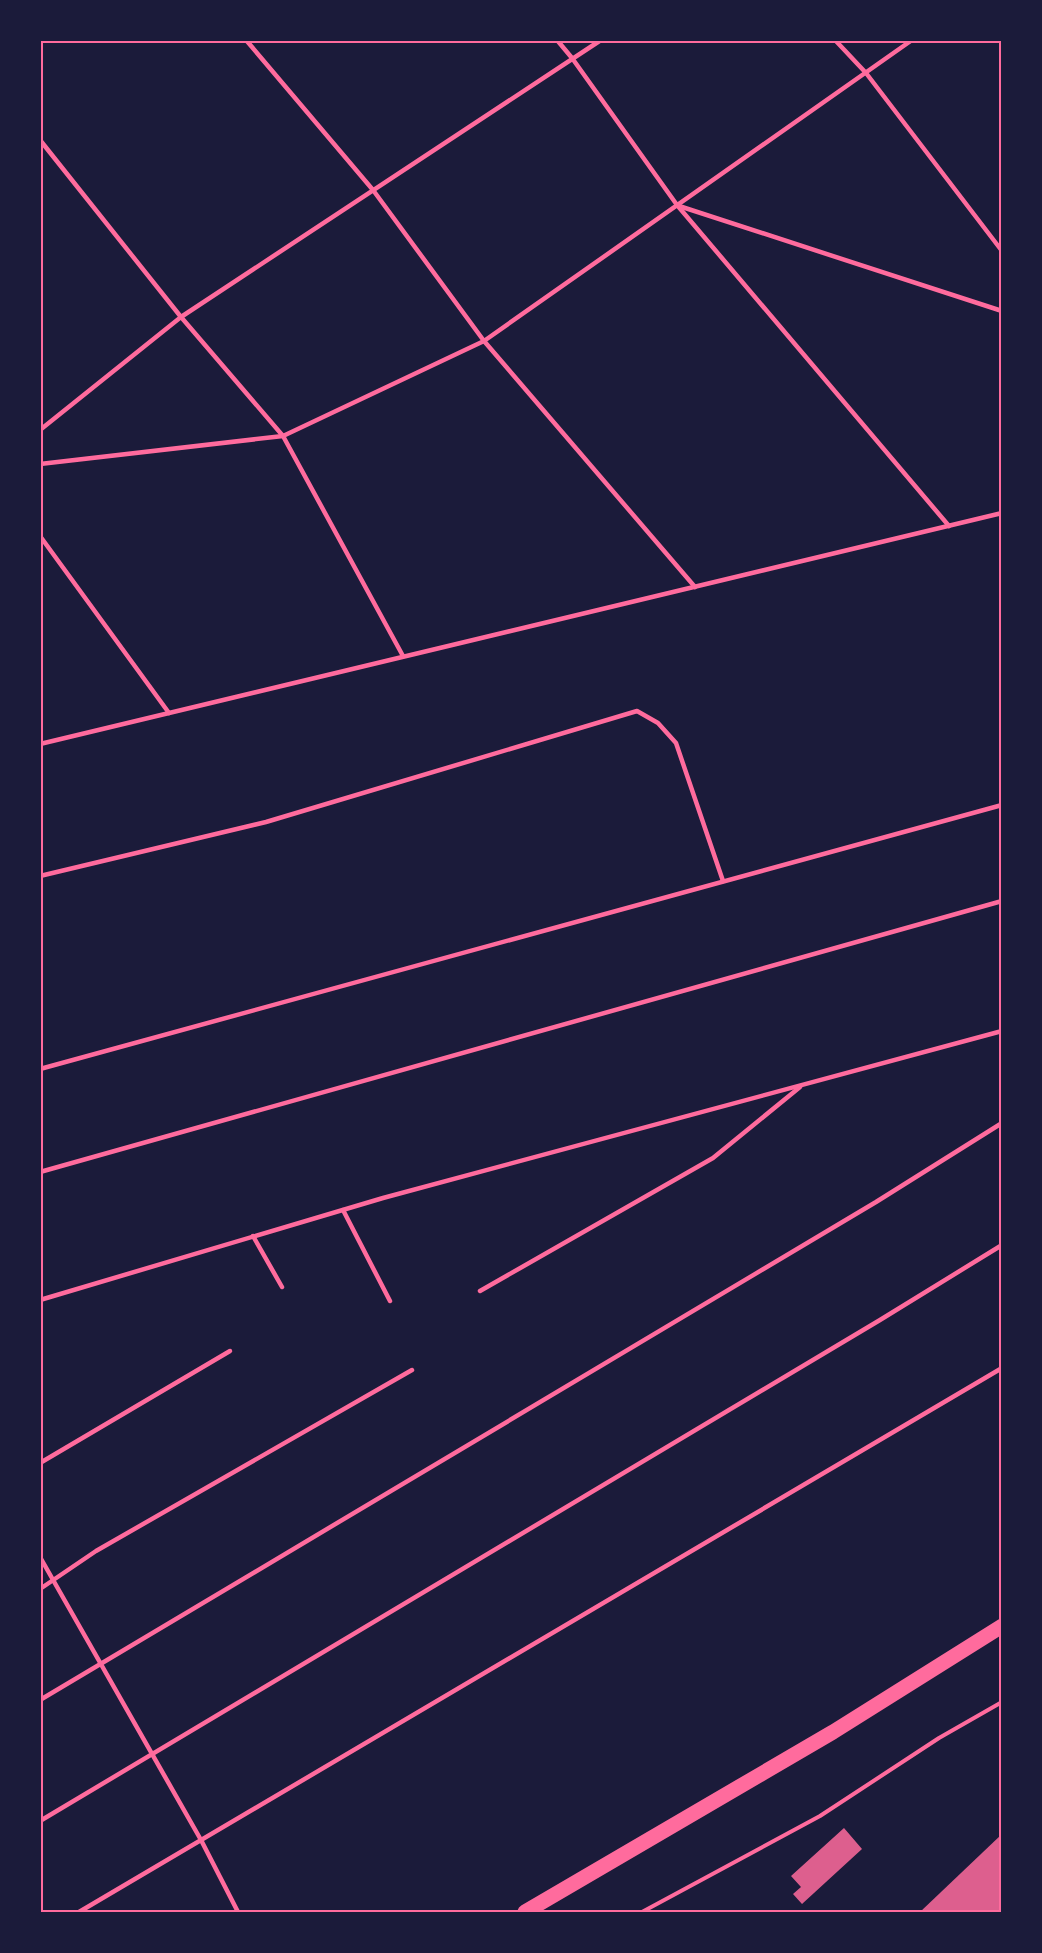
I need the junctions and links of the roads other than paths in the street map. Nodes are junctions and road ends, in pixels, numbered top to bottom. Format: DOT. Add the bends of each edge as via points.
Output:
graph roads {
  1 [pos="246,40"];
  2 [pos="557,40"];
  3 [pos="601,40"];
  4 [pos="835,40"];
  5 [pos="912,40"];
  6 [pos="572,58"];
  7 [pos="866,73"];
  8 [pos="40,140"];
  9 [pos="373,190"];
  10 [pos="677,205"];
  11 [pos="1002,251"];
  12 [pos="1002,311"];
  13 [pos="181,317"];
  14 [pos="484,341"];
  15 [pos="40,430"];
  16 [pos="283,436"];
  17 [pos="40,464"];
  18 [pos="1002,513"];
  19 [pos="949,526"];
  20 [pos="40,536"];
  21 [pos="695,586"];
  22 [pos="403,656"];
  23 [pos="169,713"];
  24 [pos="40,744"];
  25 [pos="1002,805"];
  26 [pos="40,876"];
  27 [pos="723,881"];
  28 [pos="1002,901"];
  29 [pos="1002,1031"];
  30 [pos="40,1069"];
  31 [pos="802,1085"];
  32 [pos="1002,1123"];
  33 [pos="40,1172"];
  34 [pos="343,1210"];
  35 [pos="253,1236"];
  36 [pos="1002,1245"];
  37 [pos="282,1287"];
  38 [pos="480,1291"];
  39 [pos="40,1300"];
  40 [pos="390,1301"];
  41 [pos="230,1351"];
  42 [pos="1002,1368"];
  43 [pos="412,1370"];
  44 [pos="40,1464"];
  45 [pos="40,1557"];
  46 [pos="54,1581"];
  47 [pos="40,1589"];
  48 [pos="1002,1626"];
  49 [pos="102,1665"];
  50 [pos="40,1700"];
  51 [pos="153,1755"];
  52 [pos="40,1821"];
  53 [pos="201,1840"];
  54 [pos="79,1912"];
  55 [pos="238,1912"];
  56 [pos="525,1912"];
  1 -- 9 [label="lane"];
  2 -- 6 [label="lane"];
  3 -- 6 [label="lane"];
  4 -- 7 [label="lane"];
  5 -- 7 [label="lane"];
  6 -- 9 [label="lane"];
  6 -- 10 [label="lane"];
  7 -- 10 [label="lane"];
  7 -- 11 [label="lane"];
  8 -- 13 [label="lane"];
  9 -- 13 [label="lane"];
  9 -- 14 [label="lane"];
  10 -- 12 [label="lane"];
  10 -- 14 [label="lane"];
  10 -- 19 [label="lane"];
  13 -- 15 [label="lane"];
  13 -- 16 [label="lane"];
  14 -- 16 [label="lane"];
  14 -- 21 [label="lane"];
  16 -- 17 [label="lane"];
  16 -- 22 [label="lane"];
  18 -- 19 [label="lane"];
  19 -- 21 [label="lane"];
  20 -- 23 [label="lane"];
  21 -- 22 [label="lane"];
  22 -- 23 [label="lane"];
  23 -- 24 [label="lane"];
  25 -- 27 [label="lane"];
  26 -- 27 [label="lane" via="266,822 637,711 658,723 676,742"];
  27 -- 30 [label="lane"];
  28 -- 33 [label="lane"];
  29 -- 31 [label="lane"];
  31 -- 34 [label="lane"];
  31 -- 38 [label="lane" via="713,1158"];
  32 -- 49 [label="lane"];
  34 -- 35 [label="lane"];
  34 -- 40 [label="lane"];
  35 -- 37 [label="lane"];
  35 -- 39 [label="lane"];
  36 -- 51 [label="lane"];
  41 -- 44 [label="lane"];
  42 -- 53 [label="lane"];
  43 -- 46 [label="lane" via="96,1551"];
  45 -- 46 [label="lane"];
  46 -- 47 [label="lane"];
  46 -- 49 [label="lane"];
  48 -- 56 [label="main road" via="833,1732"];
  49 -- 50 [label="lane"];
  49 -- 51 [label="lane"];
  51 -- 52 [label="lane"];
  51 -- 53 [label="lane"];
  53 -- 54 [label="lane"];
  53 -- 55 [label="lane"];
}
